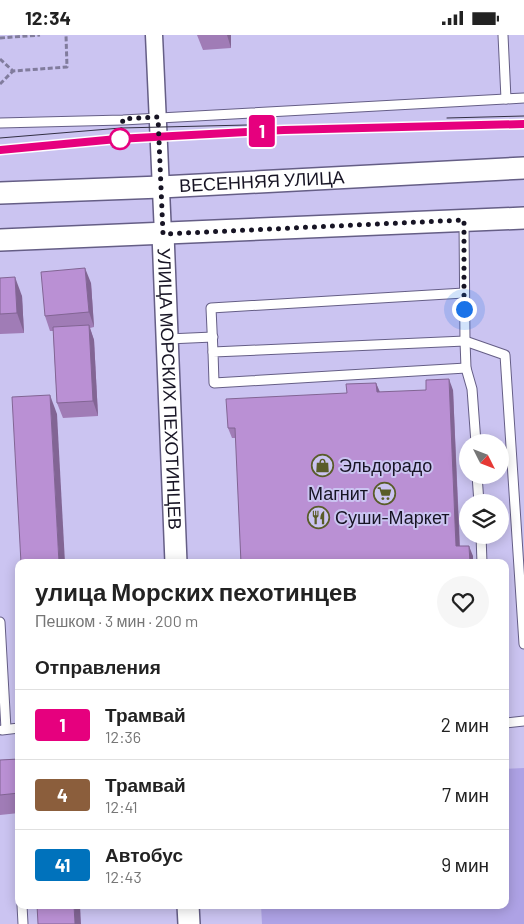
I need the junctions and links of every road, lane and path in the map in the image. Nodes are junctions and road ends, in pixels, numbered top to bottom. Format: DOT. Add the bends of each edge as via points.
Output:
graph roads {
  1 [pos="40,35"];
  2 [pos="66,35"];
  3 [pos="154,35"];
  4 [pos="503,35"];
  5 [pos="0,38"];
  6 [pos="0,59"];
  7 [pos="13,71"];
  8 [pos="0,84"];
  9 [pos="524,98"];
  10 [pos="506,99"];
  11 [pos="158,117"];
  12 [pos="0,123"];
  13 [pos="121,128"];
  14 [pos="113,149"];
  15 [pos="524,168"];
  16 [pos="161,187"];
  17 [pos="0,193"];
  18 [pos="524,218"];
  19 [pos="464,220"];
  20 [pos="163,234"];
  21 [pos="0,241"];
  22 [pos="464,293"];
  23 [pos="212,337"];
  24 [pos="168,339"];
  25 [pos="465,341"];
  26 [pos="213,352"];
  27 [pos="466,368"];
  28 [pos="475,434"];
  29 [pos="481,544"];
  30 [pos="176,559"];
  31 [pos="482,559"];
  32 [pos="0,622"];
  33 [pos="524,644"];
  34 [pos="524,721"];
  35 [pos="509,723"];
  36 [pos="3,730"];
  37 [pos="22,909"];
  38 [pos="188,909"];
  39 [pos="23,924"];
  40 [pos="189,924"];
  1 -- 5 [label="path"];
  2 -- 7 [label="path" via="67,67"];
  3 -- 11 [label="street, УЛИЦА МОРСКИХ ПЕХОТИНЦЕВ"];
  4 -- 10 [label="lane"];
  6 -- 7 [label="path"];
  7 -- 8 [label="path"];
  9 -- 10 [label="lane"];
  10 -- 11 [label="lane"];
  11 -- 12 [label="lane"];
  11 -- 16 [label="street, УЛИЦА МОРСКИХ ПЕХОТИНЦЕВ"];
  13 -- 14 [label="path"];
  15 -- 16 [label="street, ВЕСЕННЯЯ УЛИЦА"];
  16 -- 17 [label="street, ВЕСЕННЯЯ УЛИЦА"];
  16 -- 20 [label="street, УЛИЦА МОРСКИХ ПЕХОТИНЦЕВ"];
  18 -- 19 [label="street"];
  19 -- 20 [label="street"];
  19 -- 22 [label="lane"];
  20 -- 21 [label="street"];
  20 -- 24 [label="street, УЛИЦА МОРСКИХ ПЕХОТИНЦЕВ"];
  22 -- 23 [label="lane" via="211,308"];
  22 -- 25 [label="lane"];
  23 -- 24 [label="lane"];
  23 -- 26 [label="lane"];
  24 -- 30 [label="street, УЛИЦА МОРСКИХ ПЕХОТИНЦЕВ"];
  25 -- 26 [label="lane"];
  25 -- 27 [label="lane"];
  25 -- 33 [label="lane" via="505,355"];
  26 -- 27 [label="lane" via="214,383"];
  27 -- 28 [label="lane" via="472,389"];
  29 -- 31 [label="lane"];
  32 -- 36 [label="lane"];
  34 -- 35 [label="lane"];
  37 -- 39 [label="lane"];
  38 -- 40 [label="street"];
}
